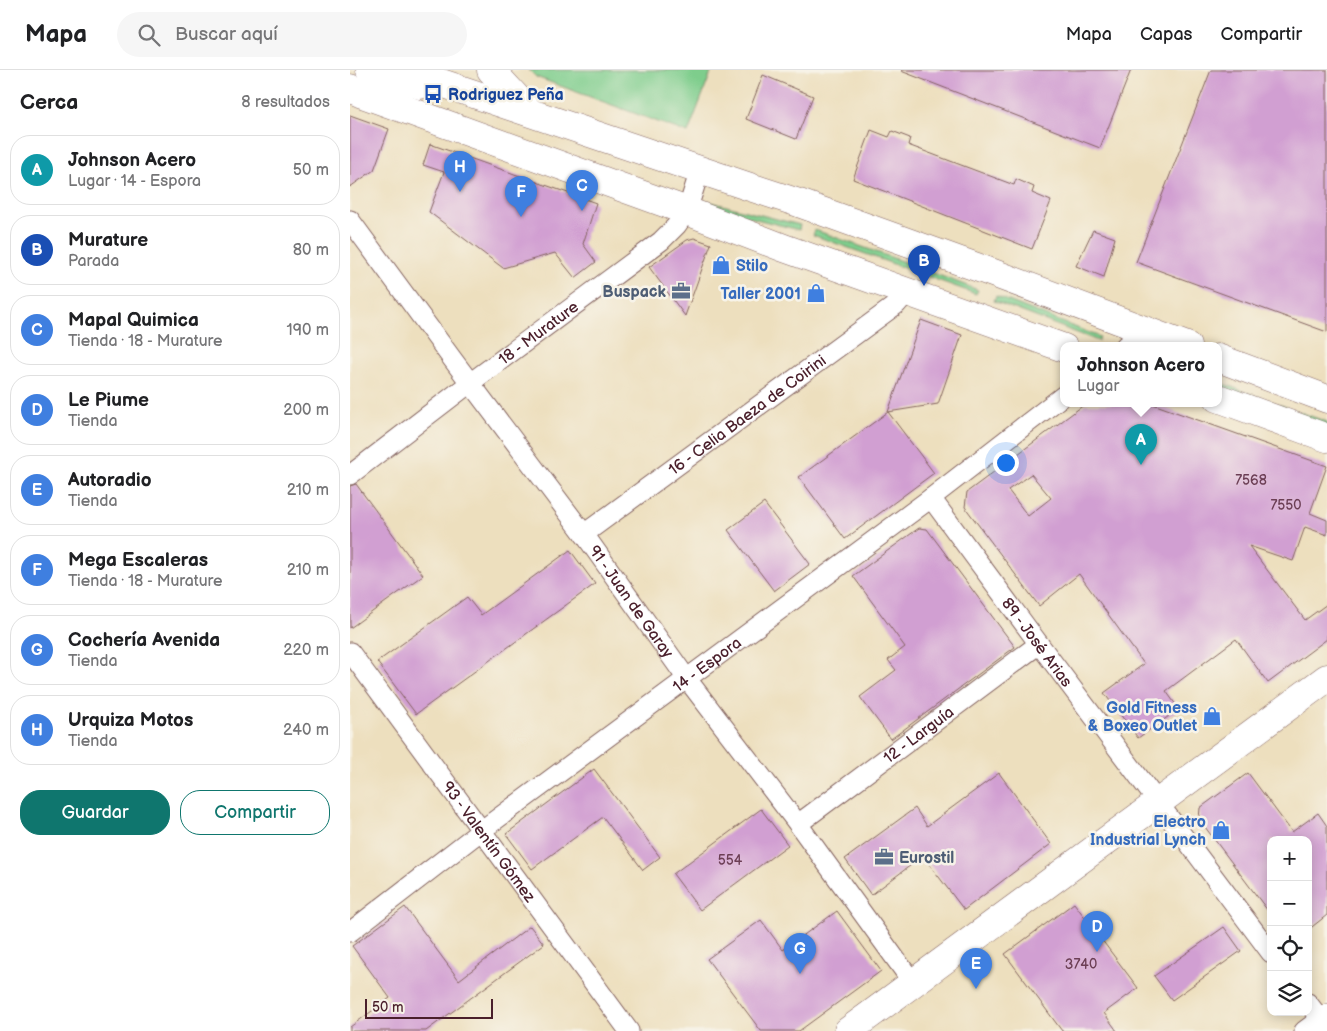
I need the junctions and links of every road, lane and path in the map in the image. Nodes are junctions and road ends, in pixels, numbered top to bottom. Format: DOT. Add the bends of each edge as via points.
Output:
graph roads {
  1 [pos="370,70"];
  2 [pos="403,70"];
  3 [pos="491,70"];
  4 [pos="350,88"];
  5 [pos="531,113"];
  6 [pos="700,170"];
  7 [pos="686,211"];
  8 [pos="350,220"];
  9 [pos="908,291"];
  10 [pos="1135,338"];
  11 [pos="1161,342"];
  12 [pos="1060,347"];
  13 [pos="1222,360"];
  14 [pos="470,383"];
  15 [pos="1060,398"];
  16 [pos="1222,399"];
  17 [pos="1327,399"];
  18 [pos="1327,438"];
  19 [pos="350,475"];
  20 [pos="931,498"];
  21 [pos="584,534"];
  22 [pos="1039,644"];
  23 [pos="350,652"];
  24 [pos="1327,678"];
  25 [pos="687,679"];
  26 [pos="1158,803"];
  27 [pos="798,824"];
  28 [pos="482,830"];
  29 [pos="350,932"];
  30 [pos="1267,948"];
  31 [pos="913,982"];
  32 [pos="1312,1007"];
  33 [pos="1325,1020"];
  34 [pos="861,1027"];
  35 [pos="629,1031"];
  36 [pos="1304,1031"];
  1 -- 5 [label="main road" via="471,100"];
  2 -- 5 [label="main road"];
  3 -- 5 [label="main road"];
  4 -- 7 [label="main road"];
  5 -- 6 [label="main road"];
  6 -- 7 [label="street, 18 - Murature"];
  6 -- 10 [label="main road" via="993,272"];
  7 -- 9 [label="main road"];
  7 -- 14 [label="street, 18 - Murature" via="661,241"];
  8 -- 14 [label="street, 91 - Juan de Garay"];
  9 -- 12 [label="main road"];
  9 -- 21 [label="street, 16 - Celia Baeza de Coirini" via="897,304"];
  10 -- 11 [label="main road"];
  13 -- 17 [label="main road"];
  14 -- 19 [label="street, 18 - Murature"];
  14 -- 21 [label="street, 91 - Juan de Garay"];
  15 -- 20 [label="street, 14 - Espora"];
  16 -- 18 [label="main road"];
  20 -- 22 [label="street, 89 - José Arias"];
  20 -- 25 [label="street, 14 - Espora"];
  21 -- 25 [label="street, 91 - Juan de Garay"];
  22 -- 26 [label="street, 89 - José Arias"];
  22 -- 27 [label="street, 12 - Larguía"];
  23 -- 28 [label="street, 93 - Valentín Gómez"];
  24 -- 26 [label="main road"];
  25 -- 27 [label="street, 91 - Juan de Garay"];
  25 -- 28 [label="street, 14 - Espora"];
  26 -- 30 [label="street, 89 - José Arias"];
  26 -- 31 [label="main road"];
  27 -- 31 [label="street, 91 - Juan de Garay"];
  28 -- 29 [label="street, 14 - Espora"];
  28 -- 35 [label="street, 93 - Valentín Gómez"];
  31 -- 34 [label="main road"];
  32 -- 33 [label="street"];
  33 -- 36 [label="street"];
}
